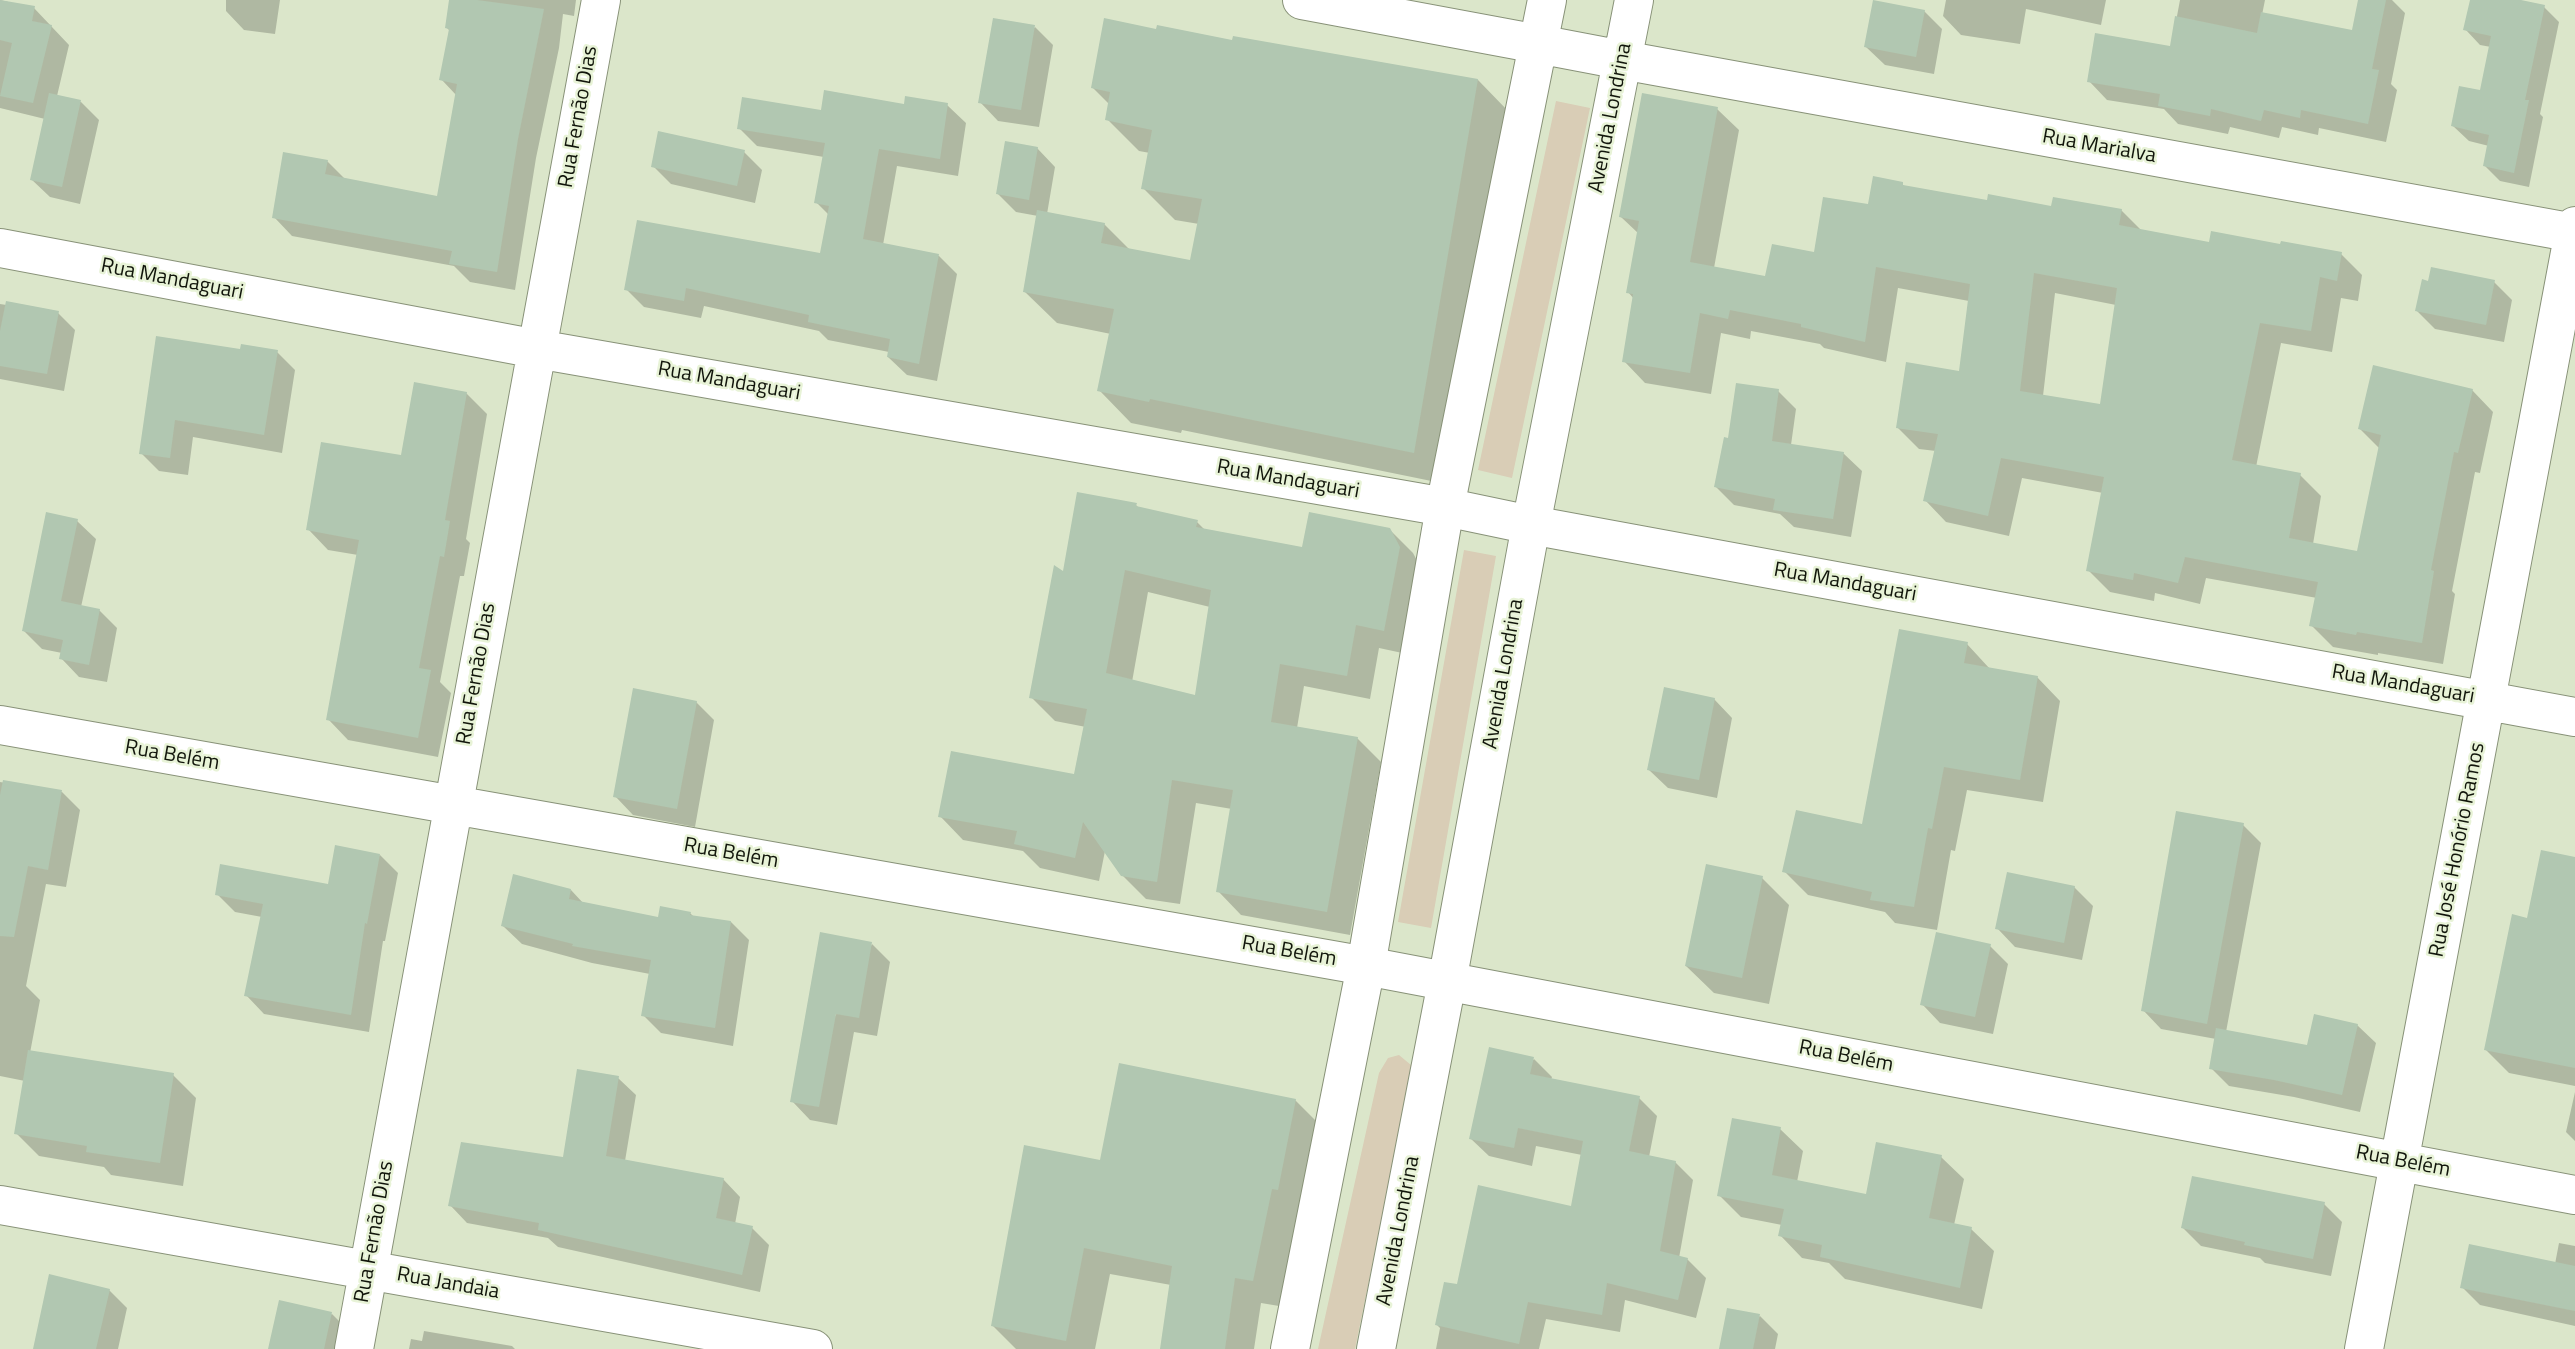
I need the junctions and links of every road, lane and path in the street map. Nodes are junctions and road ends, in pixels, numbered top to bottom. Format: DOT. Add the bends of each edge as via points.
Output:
graph roads {
  1 [pos="601,0"];
  2 [pos="1302,0"];
  3 [pos="1547,0"];
  4 [pos="1634,0"];
  5 [pos="1538,44"];
  6 [pos="1622,61"];
  7 [pos="2575,231"];
  8 [pos="0,248"];
  9 [pos="537,349"];
  10 [pos="1445,507"];
  11 [pos="1531,525"];
  12 [pos="2486,701"];
  13 [pos="2575,717"];
  14 [pos="0,725"];
  15 [pos="453,805"];
  16 [pos="1366,966"];
  17 [pos="1447,982"];
  18 [pos="2400,1162"];
  19 [pos="2575,1195"];
  20 [pos="0,1205"];
  21 [pos="369,1270"];
  22 [pos="354,1349"];
  23 [pos="813,1349"];
  24 [pos="1290,1349"];
  25 [pos="1376,1349"];
  26 [pos="2364,1349"];
  1 -- 9 [label="street, Rua Fernão Dias"];
  2 -- 5 [label="street"];
  3 -- 5 [label="street"];
  4 -- 6 [label="street, Avenida Londrina"];
  5 -- 6 [label="street, Rua Marialva"];
  5 -- 10 [label="street"];
  6 -- 7 [label="street, Rua Marialva"];
  6 -- 11 [label="street, Avenida Londrina"];
  7 -- 12 [label="street, Rua José Honório Ramos"];
  8 -- 9 [label="street, Rua Mandaguari"];
  9 -- 10 [label="street, Rua Mandaguari"];
  9 -- 15 [label="street, Rua Fernão Dias"];
  10 -- 11 [label="street, Rua Mandaguari"];
  10 -- 16 [label="street"];
  11 -- 12 [label="street, Rua Mandaguari"];
  11 -- 17 [label="street, Avenida Londrina"];
  12 -- 13 [label="street, Rua Mandaguari"];
  12 -- 18 [label="street, Rua José Honório Ramos"];
  14 -- 15 [label="street, Rua Belém"];
  15 -- 16 [label="street, Rua Belém"];
  15 -- 21 [label="street, Rua Fernão Dias"];
  16 -- 17 [label="street, Rua Belém"];
  16 -- 24 [label="street"];
  17 -- 18 [label="street, Rua Belém"];
  17 -- 25 [label="street, Avenida Londrina"];
  18 -- 19 [label="street, Rua Belém"];
  18 -- 26 [label="street, Rua José Honório Ramos"];
  20 -- 21 [label="street, Rua Jandaia"];
  21 -- 22 [label="street, Rua Fernão Dias"];
  21 -- 23 [label="street, Rua Jandaia"];
}
